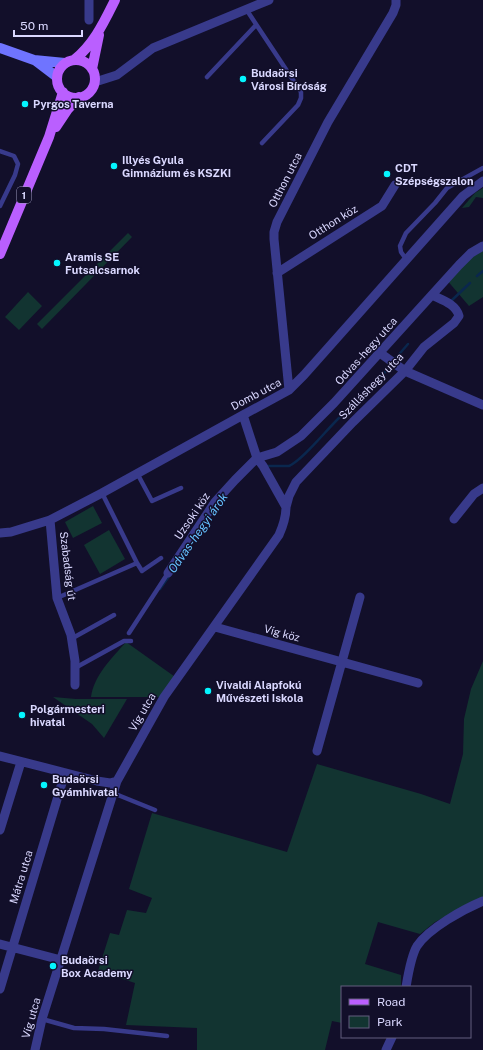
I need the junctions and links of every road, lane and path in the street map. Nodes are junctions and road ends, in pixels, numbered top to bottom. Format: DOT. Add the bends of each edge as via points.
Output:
graph roads {
  1 [pos="89,0"];
  2 [pos="115,0"];
  3 [pos="269,0"];
  4 [pos="396,0"];
  5 [pos="246,9"];
  6 [pos="89,20"];
  7 [pos="256,25"];
  8 [pos="100,30"];
  9 [pos="0,48"];
  10 [pos="34,60"];
  11 [pos="69,62"];
  12 [pos="92,69"];
  13 [pos="57,77"];
  14 [pos="207,77"];
  15 [pos="95,82"];
  16 [pos="63,92"];
  17 [pos="80,97"];
  18 [pos="49,137"];
  19 [pos="262,143"];
  20 [pos="0,151"];
  21 [pos="483,168"];
  22 [pos="483,181"];
  23 [pos="395,185"];
  24 [pos="0,206"];
  25 [pos="483,246"];
  26 [pos="0,254"];
  27 [pos="406,259"];
  28 [pos="277,273"];
  29 [pos="432,295"];
  30 [pos="380,353"];
  31 [pos="405,371"];
  32 [pos="289,390"];
  33 [pos="483,405"];
  34 [pos="243,415"];
  35 [pos="257,458"];
  36 [pos="137,474"];
  37 [pos="181,488"];
  38 [pos="483,488"];
  39 [pos="102,493"];
  40 [pos="286,507"];
  41 [pos="454,519"];
  42 [pos="50,520"];
  43 [pos="0,533"];
  44 [pos="161,558"];
  45 [pos="137,563"];
  46 [pos="168,573"];
  47 [pos="360,597"];
  48 [pos="57,598"];
  49 [pos="114,615"];
  50 [pos="215,627"];
  51 [pos="129,633"];
  52 [pos="71,639"];
  53 [pos="131,641"];
  54 [pos="343,662"];
  55 [pos="75,668"];
  56 [pos="418,682"];
  57 [pos="75,685"];
  58 [pos="317,751"];
  59 [pos="0,756"];
  60 [pos="21,762"];
  61 [pos="66,773"];
  62 [pos="117,781"];
  63 [pos="113,793"];
  64 [pos="155,810"];
  65 [pos="0,830"];
  66 [pos="483,901"];
  67 [pos="0,944"];
  68 [pos="12,948"];
  69 [pos="62,960"];
  70 [pos="406,986"];
  71 [pos="0,989"];
  72 [pos="42,1020"];
  73 [pos="167,1036"];
  74 [pos="392,1038"];
  75 [pos="35,1050"];
  76 [pos="386,1050"];
  1 -- 6 [label="street"];
  2 -- 8 [label="main road"];
  3 -- 5 [label="street"];
  4 -- 28 [label="street, Otthon utca" via="393,13 328,122 277,222 274,232"];
  5 -- 7 [label="lane"];
  5 -- 15 [label="street" via="153,48 117,75"];
  7 -- 14 [label="lane"];
  7 -- 19 [label="lane" via="300,92 301,98 298,106"];
  8 -- 11 [label="main road" via="88,47"];
  8 -- 12 [label="main road"];
  9 -- 10 [label="street"];
  10 -- 11 [label="street"];
  10 -- 13 [label="street"];
  11 -- 12 [label="main road" via="81,60"];
  11 -- 13 [label="main road" via="60,69"];
  12 -- 15 [label="main road"];
  13 -- 16 [label="main road" via="59,88"];
  15 -- 17 [label="main road, 1" via="90,92"];
  16 -- 17 [label="main road"];
  16 -- 18 [label="main road, 1"];
  17 -- 18 [label="main road, 1"];
  18 -- 26 [label="main road, 1"];
  20 -- 24 [label="lane" via="14,156 18,164"];
  21 -- 27 [label="lane" via="447,188 406,233 400,246"];
  22 -- 27 [label="street, Domb utca" via="463,196"];
  23 -- 28 [label="street, Otthon köz" via="382,206"];
  25 -- 29 [label="street, Odvas-hegy utca" via="471,253"];
  27 -- 32 [label="street, Domb utca"];
  28 -- 32 [label="street, Otthon utca"];
  29 -- 30 [label="street, Odvas-hegy utca"];
  29 -- 31 [label="street, Szálláshegy utca" via="449,303 459,316 424,347"];
  30 -- 31 [label="street"];
  30 -- 35 [label="street, Odvas-hegy utca" via="301,436 277,452"];
  31 -- 33 [label="street"];
  31 -- 40 [label="street, Szálláshegy utca" via="296,482"];
  32 -- 34 [label="street, Domb utca"];
  34 -- 35 [label="street"];
  34 -- 36 [label="street, Domb utca"];
  35 -- 40 [label="street"];
  35 -- 46 [label="street, Uzsoki köz" via="215,502"];
  36 -- 37 [label="lane" via="152,501"];
  36 -- 39 [label="street, Domb utca"];
  38 -- 41 [label="street" via="474,494"];
  39 -- 42 [label="street, Domb utca"];
  39 -- 45 [label="lane"];
  40 -- 50 [label="street, Víg utca" via="284,524 278,535"];
  42 -- 43 [label="street, Domb utca"];
  42 -- 48 [label="street, Szabadság út"];
  44 -- 45 [label="lane" via="142,571"];
  45 -- 48 [label="lane"];
  46 -- 51 [label="lane"];
  47 -- 54 [label="street"];
  48 -- 52 [label="street, Szabadság út"];
  49 -- 52 [label="lane"];
  50 -- 54 [label="street, Víg köz"];
  50 -- 62 [label="street, Víg utca" via="164,697"];
  52 -- 55 [label="street, Szabadság út"];
  53 -- 55 [label="lane" via="124,641"];
  54 -- 56 [label="street, Víg köz"];
  54 -- 58 [label="street"];
  55 -- 57 [label="street, Szabadság út"];
  59 -- 60 [label="street"];
  60 -- 61 [label="street"];
  60 -- 65 [label="street"];
  61 -- 62 [label="street" via="110,783"];
  61 -- 68 [label="street, Mátra utca"];
  62 -- 63 [label="street, Víg utca"];
  63 -- 64 [label="lane"];
  63 -- 69 [label="street, Víg utca"];
  66 -- 70 [label="street" via="444,923 417,946"];
  67 -- 68 [label="street"];
  68 -- 69 [label="street"];
  68 -- 71 [label="street, Mátra utca"];
  69 -- 72 [label="street, Víg utca"];
  72 -- 73 [label="lane" via="74,1028"];
  72 -- 75 [label="street, Víg utca"];
  74 -- 76 [label="street"];
}
